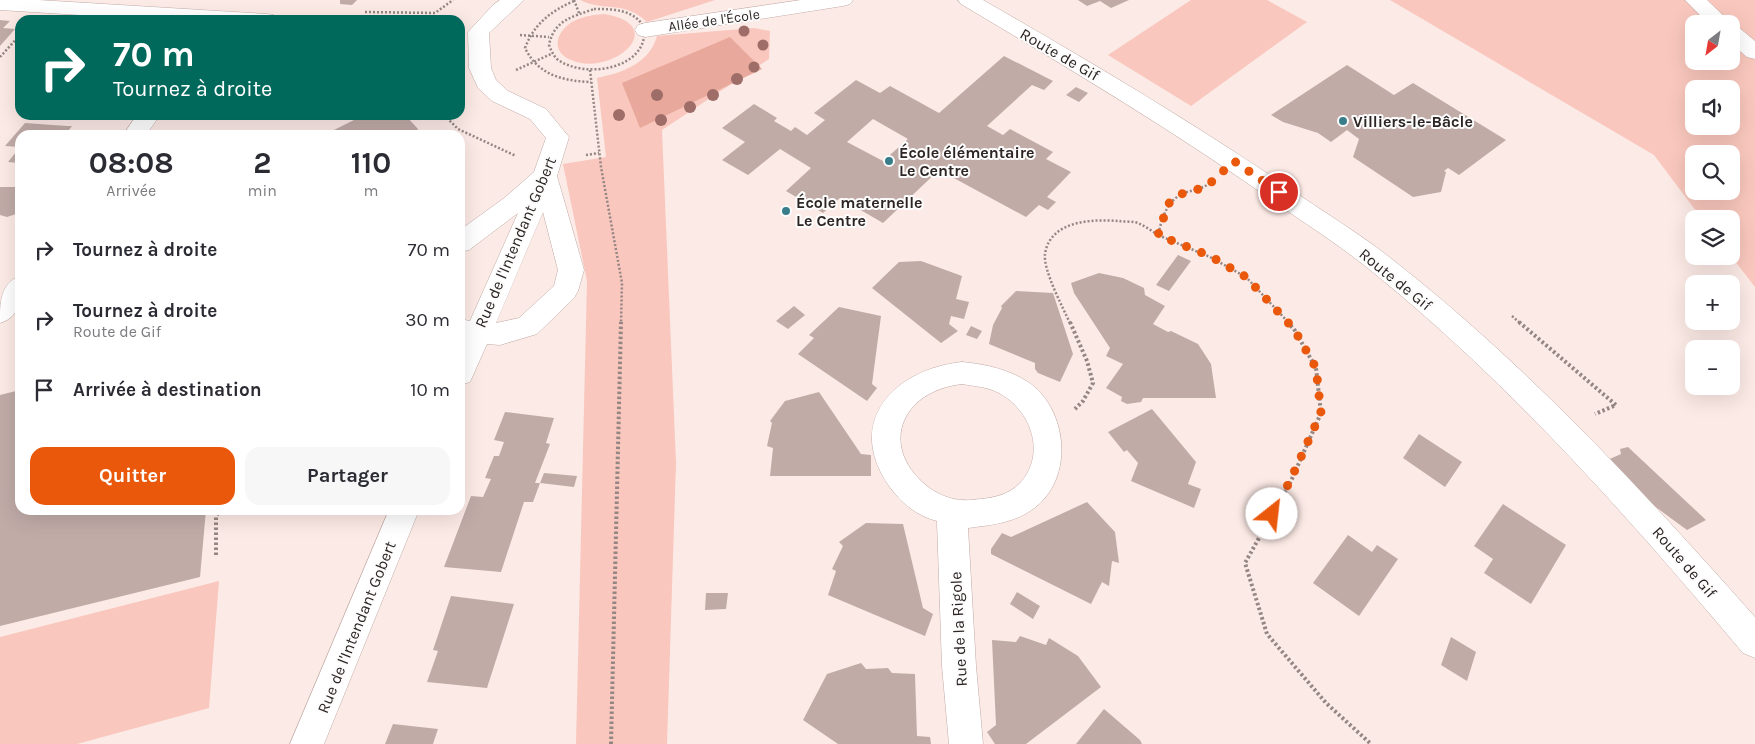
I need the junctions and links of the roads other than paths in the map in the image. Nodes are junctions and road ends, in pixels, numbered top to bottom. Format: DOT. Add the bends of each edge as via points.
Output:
graph roads {
  1 [pos="514,0"];
  2 [pos="842,0"];
  3 [pos="968,0"];
  4 [pos="1695,0"];
  5 [pos="49,3"];
  6 [pos="0,4"];
  7 [pos="179,15"];
  8 [pos="1712,15"];
  9 [pos="645,30"];
  10 [pos="469,32"];
  11 [pos="1740,40"];
  12 [pos="1755,52"];
  13 [pos="545,176"];
  14 [pos="465,239"];
  15 [pos="15,292"];
  16 [pos="0,312"];
  17 [pos="468,332"];
  18 [pos="465,348"];
  19 [pos="952,514"];
  20 [pos="402,515"];
  21 [pos="1755,642"];
  22 [pos="307,744"];
  23 [pos="966,744"];
  1 -- 10 [label="street"];
  2 -- 9 [label="street, Allée de l'École"];
  3 -- 21 [label="street, Route de Gif" via="1102,78 1234,161 1383,266 1491,358 1561,428 1664,536"];
  4 -- 8 [label="street"];
  5 -- 6 [label="street"];
  5 -- 7 [label="street"];
  10 -- 13 [label="street, Rue de l'Intendant Gobert" via="486,83 500,96 538,114 558,137"];
  11 -- 12 [label="street"];
  13 -- 14 [label="street"];
  13 -- 17 [label="street, Rue de l'Intendant Gobert"];
  13 -- 17 [label="street" via="571,270 565,291 528,326 500,334"];
  15 -- 16 [label="street"];
  17 -- 18 [label="street, Rue de l'Intendant Gobert"];
  19 -- 19 [label="street" via="982,515 1010,507 1032,492 1045,470 1049,446 1043,422 1030,402 1011,386 979,375 937,376 915,386 898,402 888,422 885,444 890,468 905,488 926,505"];
  19 -- 23 [label="street, Rue de la Rigole"];
  20 -- 22 [label="street, Rue de l'Intendant Gobert"];
}
